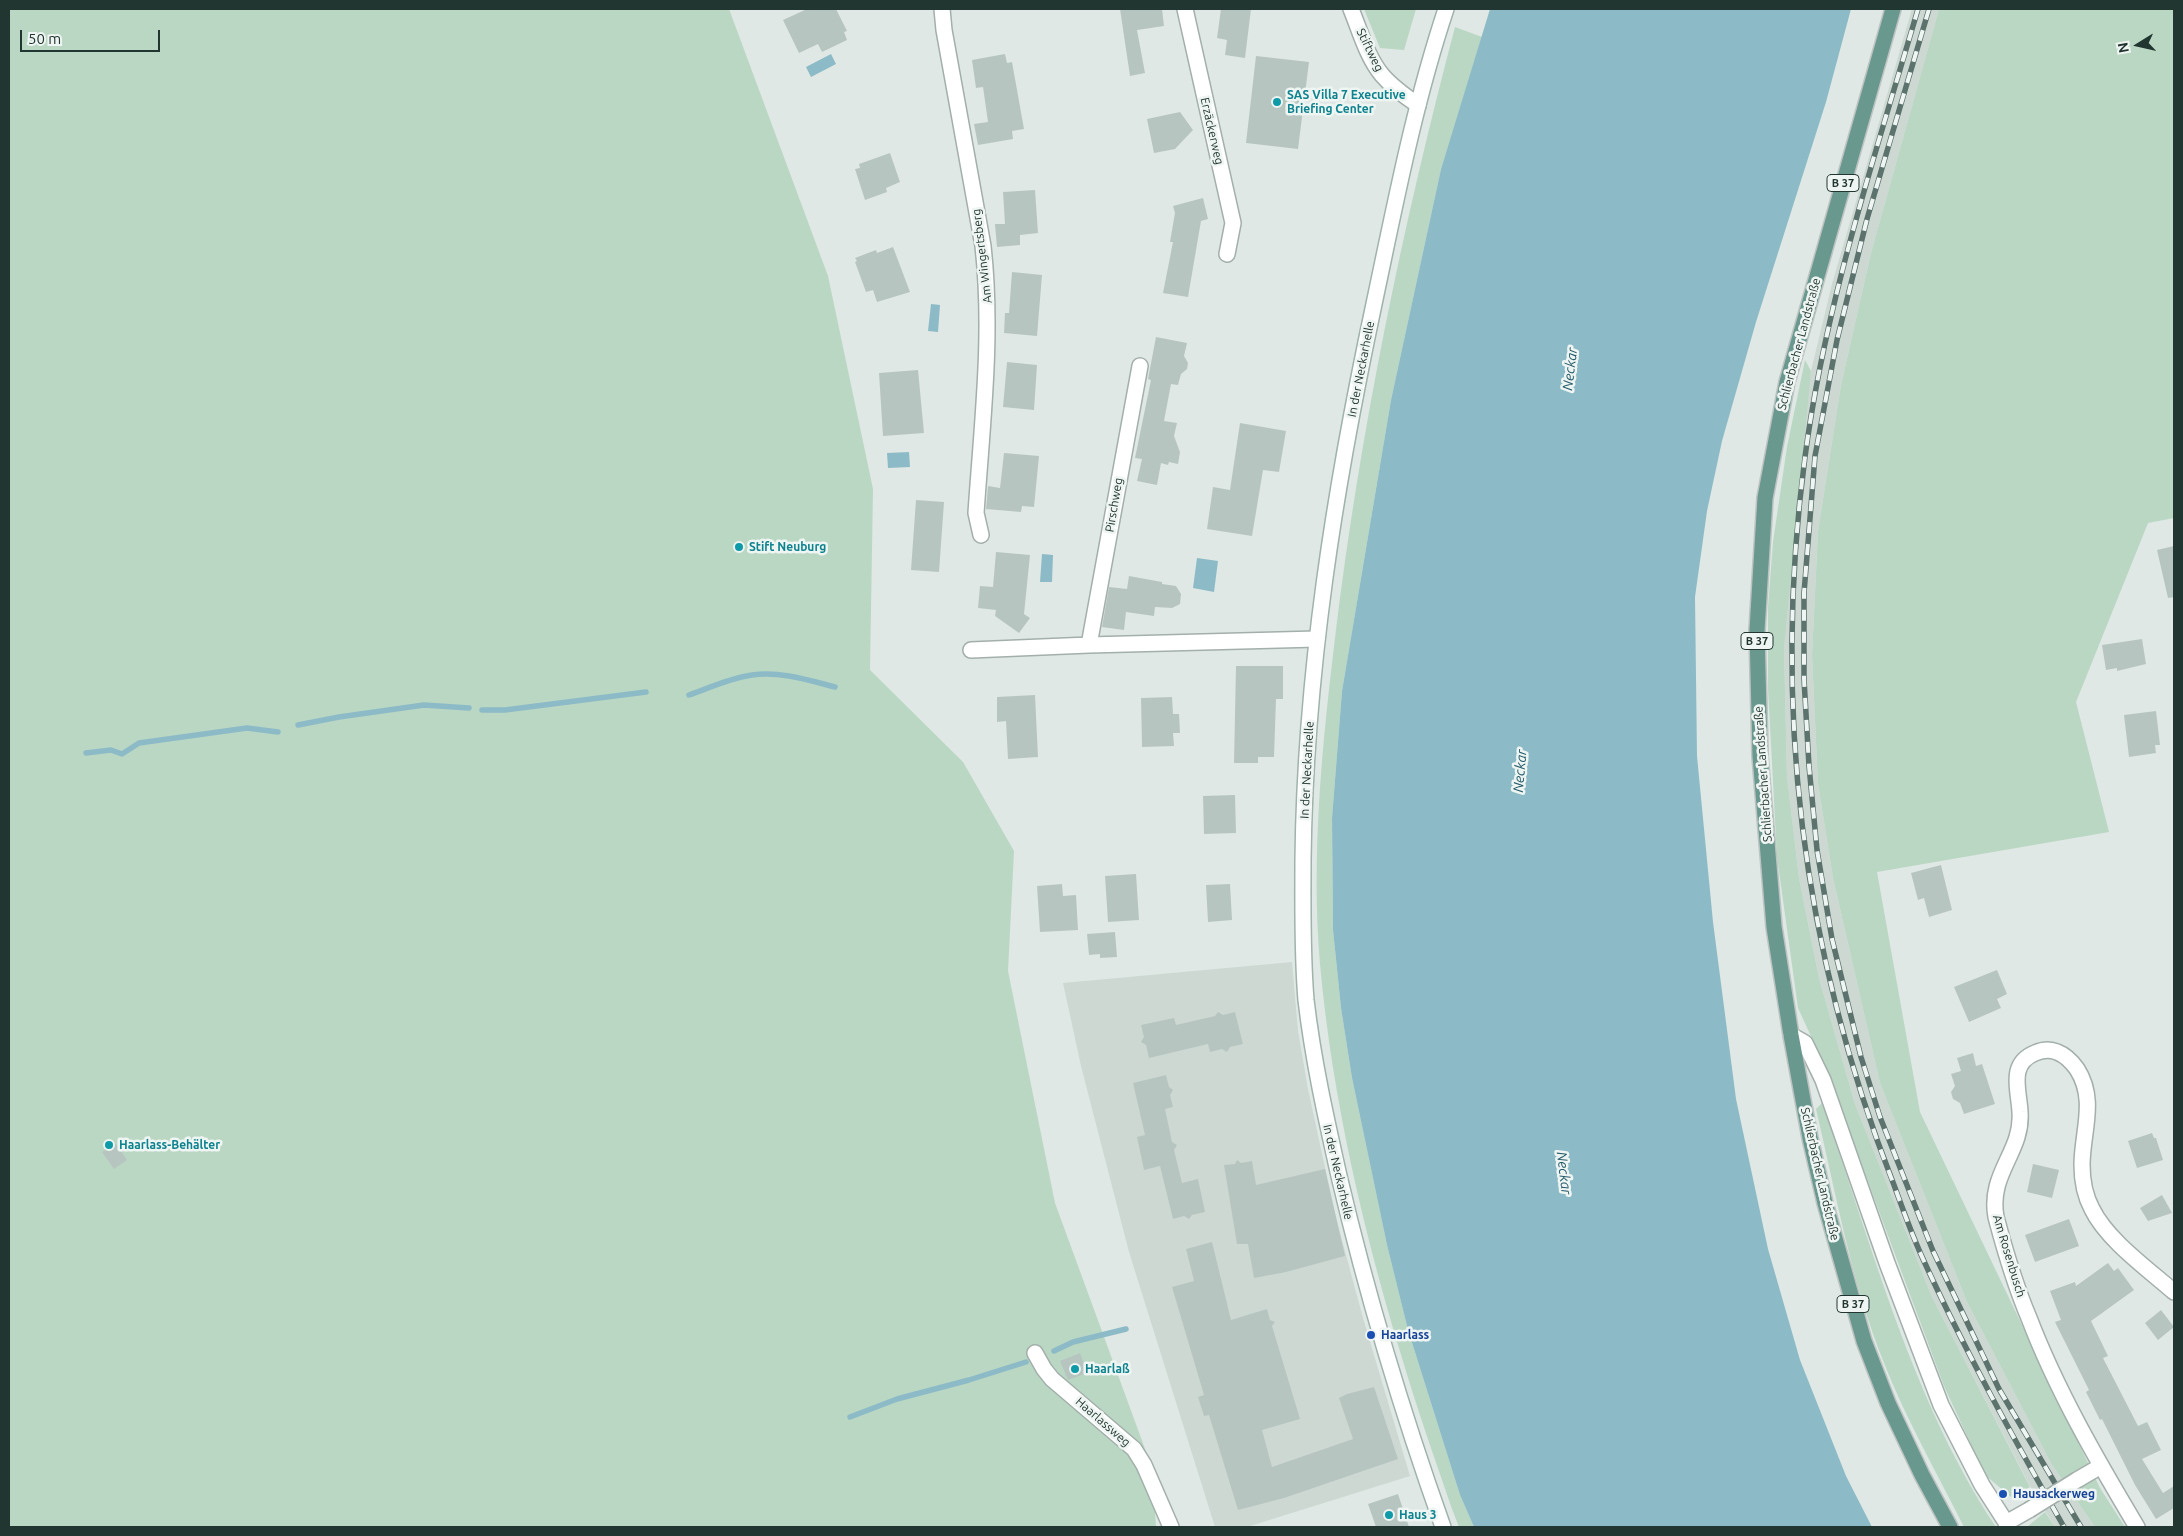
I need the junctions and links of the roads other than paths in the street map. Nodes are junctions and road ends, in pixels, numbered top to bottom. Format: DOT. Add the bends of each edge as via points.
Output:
graph roads {
  1 [pos="942,9"];
  2 [pos="1185,9"];
  3 [pos="1351,9"];
  4 [pos="1446,9"];
  5 [pos="1893,9"];
  6 [pos="1418,105"];
  7 [pos="1226,254"];
  8 [pos="1140,366"];
  9 [pos="981,535"];
  10 [pos="1317,639"];
  11 [pos="1089,645"];
  12 [pos="972,650"];
  13 [pos="1791,1035"];
  14 [pos="2174,1292"];
  15 [pos="1035,1353"];
  16 [pos="2101,1466"];
  17 [pos="2007,1525"];
  18 [pos="1171,1527"];
  19 [pos="1443,1527"];
  20 [pos="1950,1527"];
  21 [pos="2137,1527"];
  1 -- 9 [label="street, Am Wingertsberg" via="986,274 988,334 976,513"];
  2 -- 7 [label="street, Erzäckerweg" via="1233,223"];
  3 -- 6 [label="street, Stiftweg" via="1382,75"];
  4 -- 6 [label="street, In der Neckarhelle"];
  5 -- 13 [label="main road, Schlierbacher Landstraße / B 37" via="1787,382 1765,498 1757,630 1760,756 1774,927"];
  6 -- 10 [label="street, In der Neckarhelle" via="1362,360 1336,503"];
  8 -- 11 [label="street, Pirschweg"];
  10 -- 11 [label="street"];
  10 -- 19 [label="street, In der Neckarhelle" via="1306,766 1304,841 1303,954 1312,1046 1326,1120 1366,1280 1400,1398"];
  11 -- 12 [label="street"];
  13 -- 17 [label="street" via="1806,1043 1823,1080 1941,1405 1982,1485"];
  13 -- 20 [label="main road, Schlierbacher Landstraße / B 37" via="1825,1203 1864,1341 1888,1403"];
  14 -- 16 [label="street, Am Rosenbusch" via="2105,1230 2090,1206 2082,1164 2088,1103 2075,1067 2052,1050 2030,1055 2016,1072 2021,1122 1995,1188 1994,1207 2028,1318"];
  15 -- 18 [label="street, Haarlassweg" via="1052,1379 1139,1455"];
  16 -- 17 [label="street, bridge"];
  16 -- 21 [label="street"];
}
